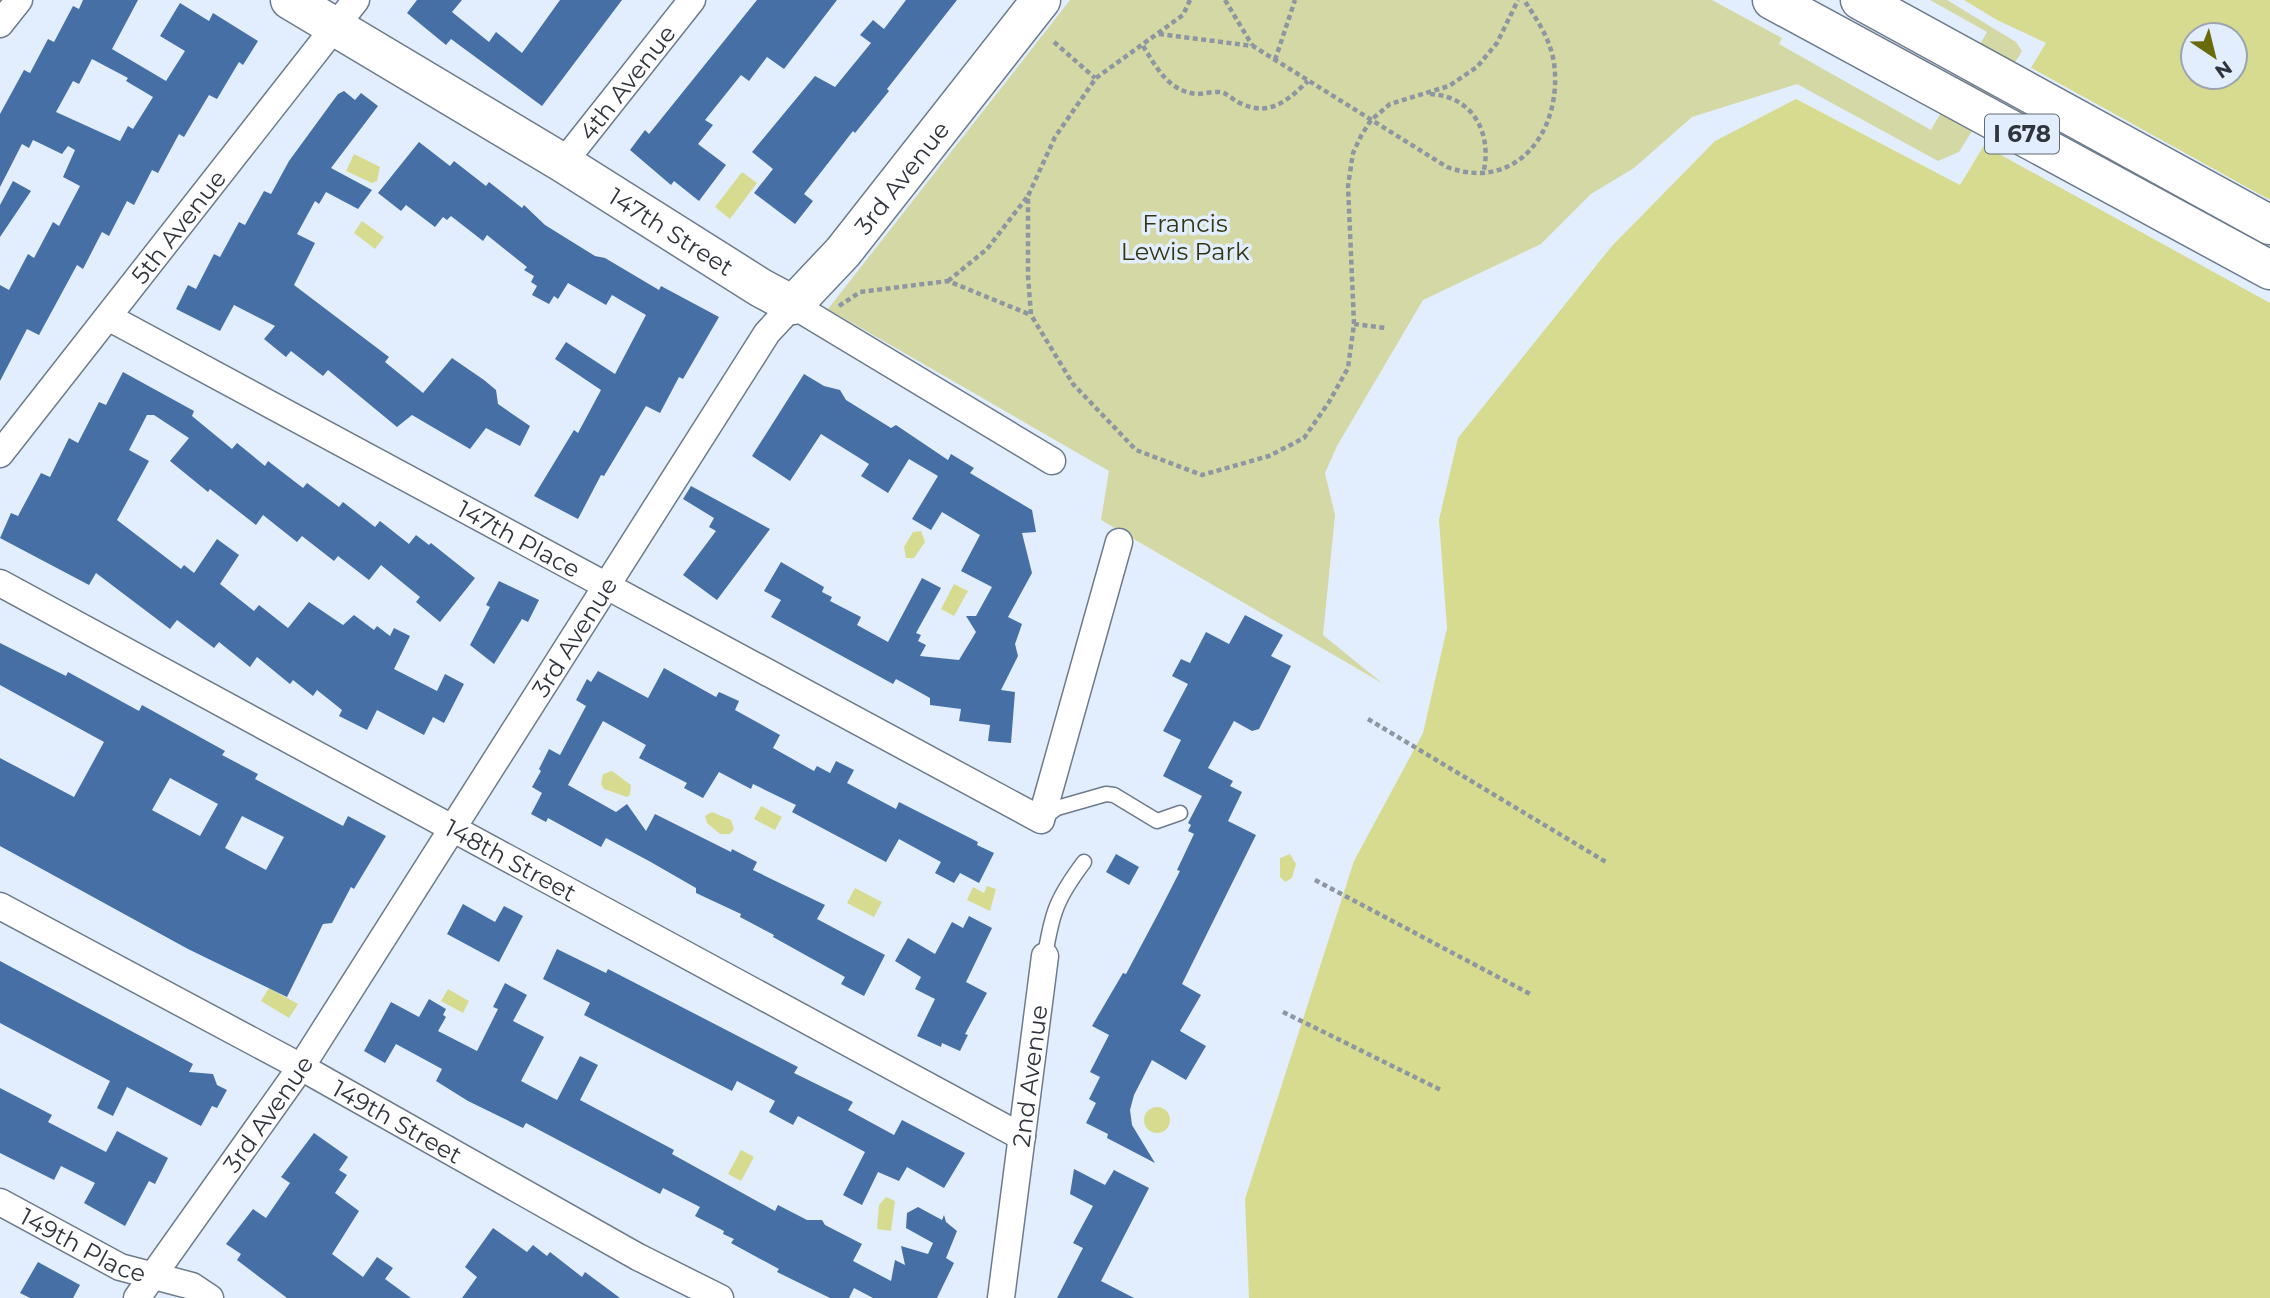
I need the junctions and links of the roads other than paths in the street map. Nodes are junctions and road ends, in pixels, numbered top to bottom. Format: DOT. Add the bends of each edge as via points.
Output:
graph roads {
  1 [pos="19,0"];
  2 [pos="290,0"];
  3 [pos="692,0"];
  4 [pos="1041,0"];
  5 [pos="1772,0"];
  6 [pos="1860,0"];
  7 [pos="345,13"];
  8 [pos="0,24"];
  9 [pos="563,163"];
  10 [pos="2270,225"];
  11 [pos="2270,270"];
  12 [pos="793,305"];
  13 [pos="108,317"];
  14 [pos="0,454"];
  15 [pos="1052,461"];
  16 [pos="1119,542"];
  17 [pos="0,583"];
  18 [pos="604,587"];
  19 [pos="1180,813"];
  20 [pos="1041,820"];
  21 [pos="452,826"];
  22 [pos="1084,862"];
  23 [pos="0,906"];
  24 [pos="1045,956"];
  25 [pos="302,1067"];
  26 [pos="1022,1137"];
  27 [pos="0,1202"];
  28 [pos="153,1276"];
  29 [pos="137,1298"];
  30 [pos="210,1298"];
  31 [pos="720,1298"];
  32 [pos="1001,1298"];
  1 -- 8 [label="street"];
  2 -- 7 [label="main road, 147th Street"];
  3 -- 9 [label="street, 4th Avenue"];
  4 -- 12 [label="main road, 3rd Avenue" via="843,252"];
  5 -- 11 [label="main road, I 678"];
  6 -- 10 [label="main road, I 678"];
  7 -- 9 [label="main road, 147th Street"];
  7 -- 13 [label="street, 5th Avenue"];
  9 -- 12 [label="main road, 147th Street"];
  12 -- 15 [label="street, 147th Street"];
  12 -- 18 [label="street, 3rd Avenue" via="767,333"];
  13 -- 14 [label="street, 5th Avenue"];
  13 -- 18 [label="street, 147th Place"];
  16 -- 20 [label="street"];
  17 -- 21 [label="street, 148th Street"];
  18 -- 20 [label="street, 147th Place"];
  18 -- 21 [label="street, 3rd Avenue"];
  19 -- 20 [label="lane" via="1157,821 1107,794 1057,808"];
  21 -- 25 [label="street, 3rd Avenue"];
  21 -- 26 [label="street, 148th Street"];
  22 -- 24 [label="lane, 2nd Avenue" via="1060,894 1051,916"];
  23 -- 25 [label="street, 149th Street"];
  24 -- 26 [label="street, 2nd Avenue"];
  25 -- 28 [label="street, 3rd Avenue"];
  25 -- 31 [label="street, 149th Street" via="638,1257"];
  26 -- 32 [label="street, 2nd Avenue"];
  27 -- 28 [label="street, 149th Place" via="120,1266"];
  28 -- 29 [label="street, 3rd Avenue"];
  28 -- 30 [label="street, 149th Place" via="192,1286"];
}
